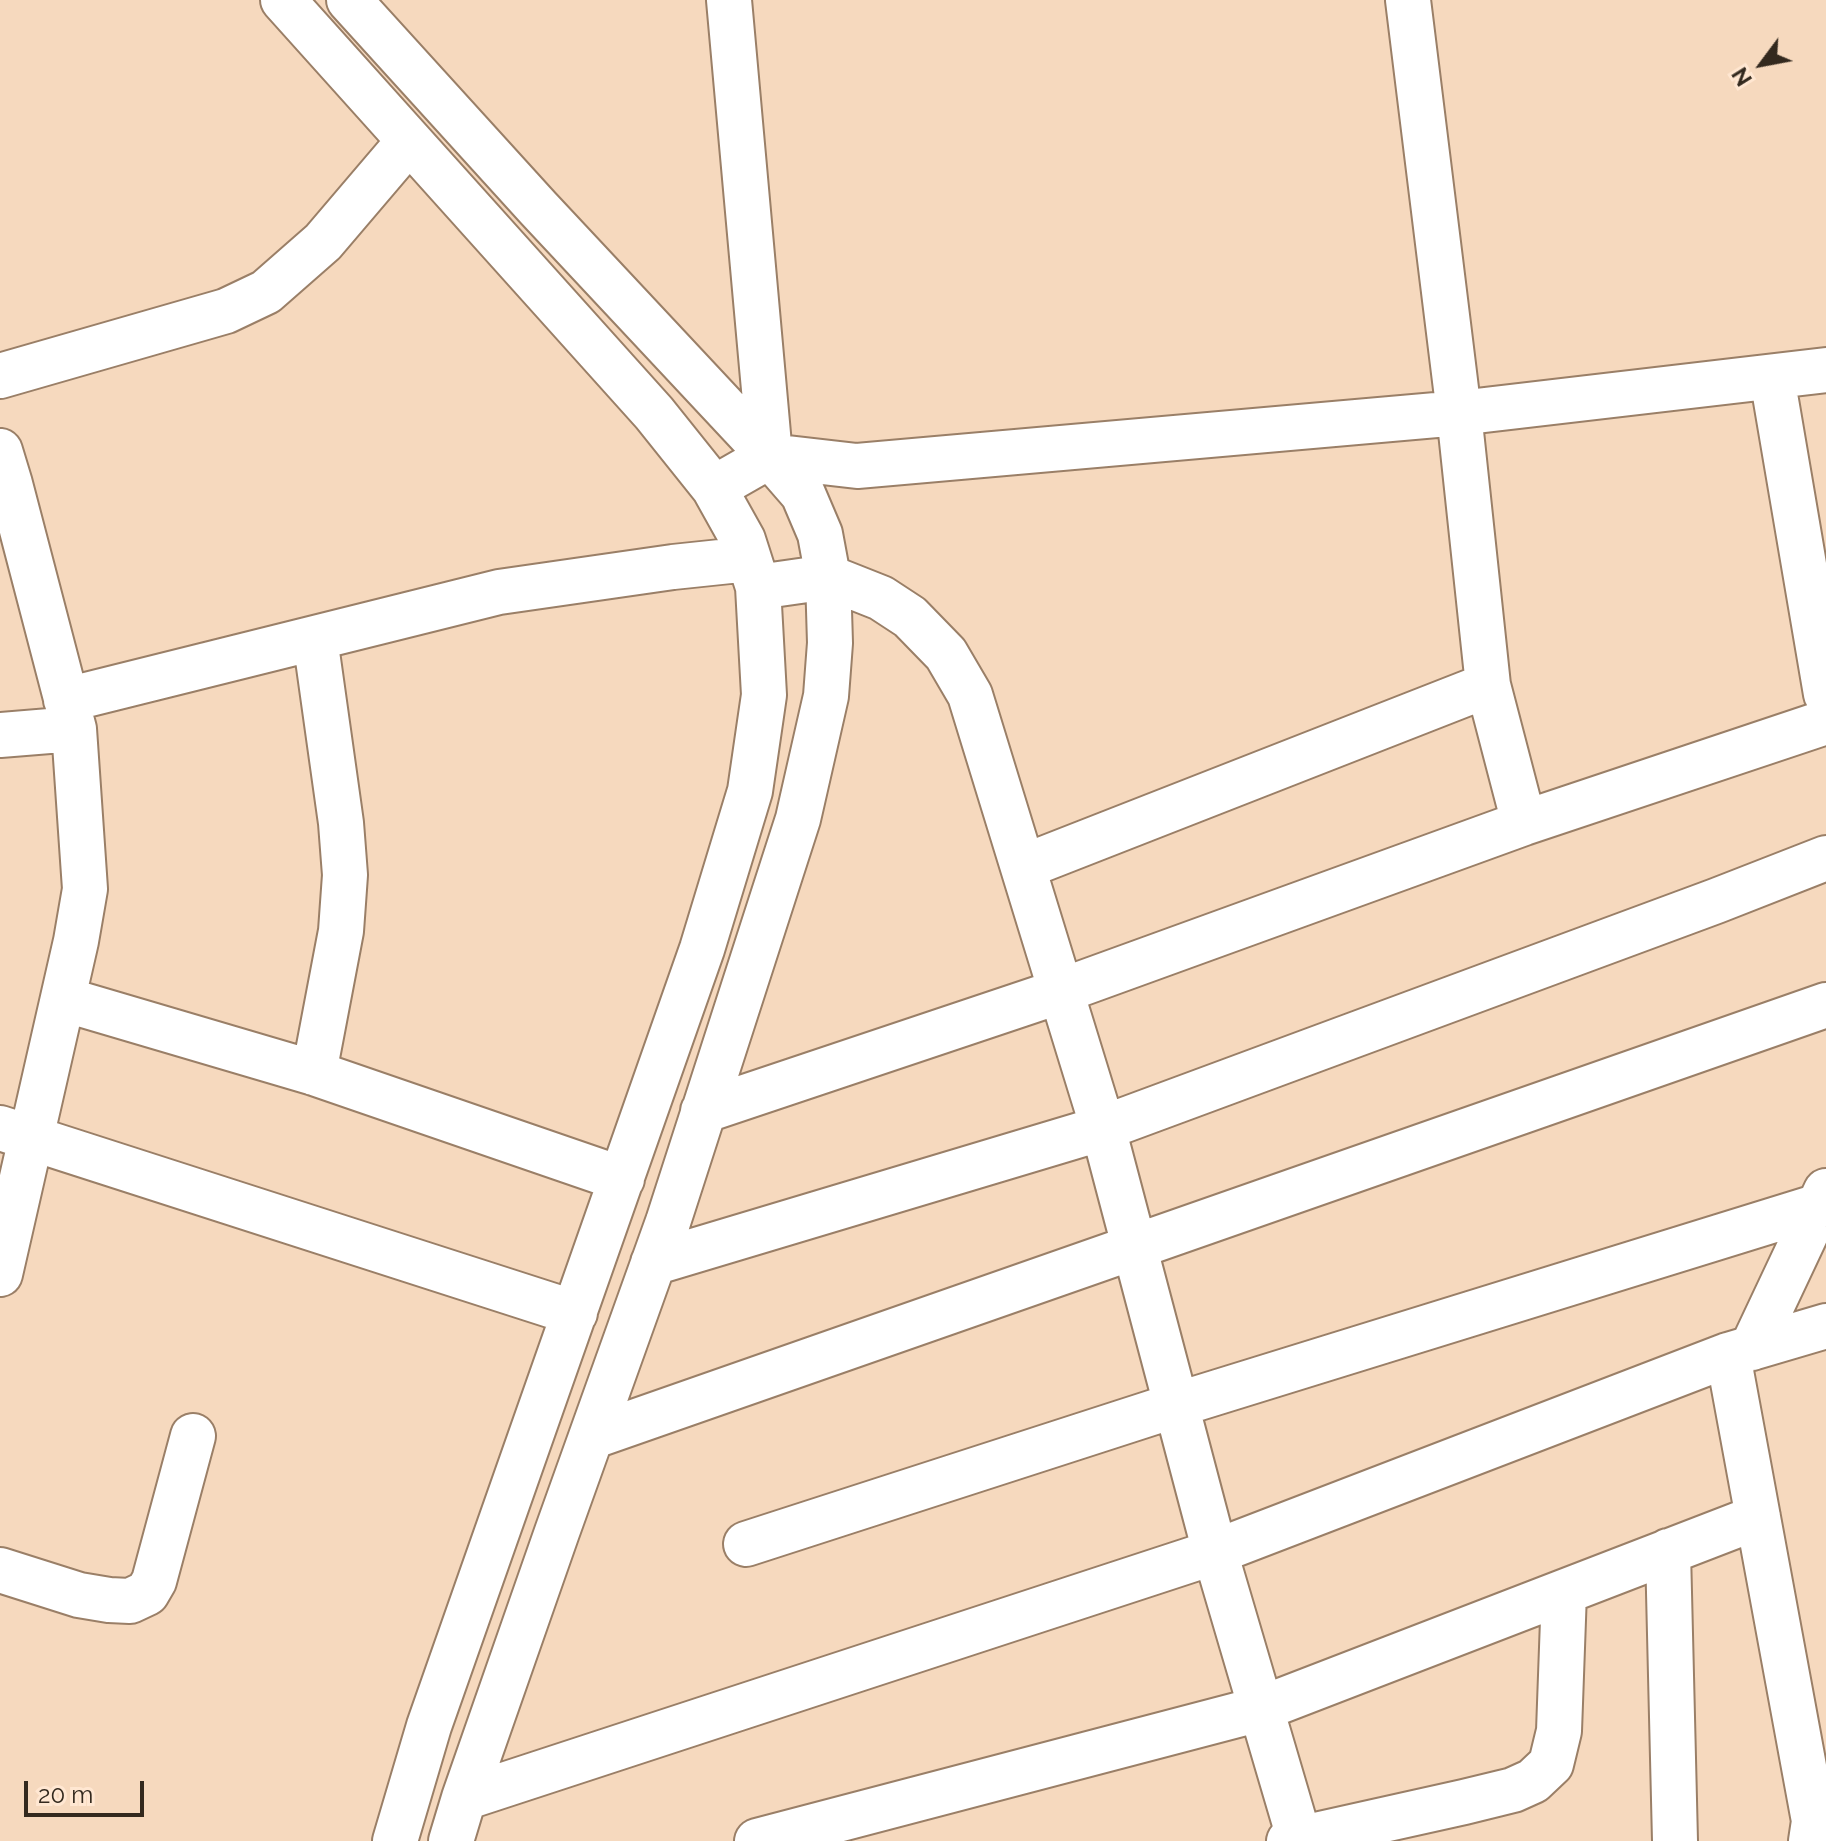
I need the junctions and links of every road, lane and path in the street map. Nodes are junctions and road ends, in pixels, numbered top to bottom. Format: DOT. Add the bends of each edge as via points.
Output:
graph roads {
  1 [pos="283,0"];
  2 [pos="349,0"];
  3 [pos="729,0"];
  4 [pos="1408,0"];
  5 [pos="409,141"];
  6 [pos="1826,370"];
  7 [pos="0,376"];
  8 [pos="1772,377"];
  9 [pos="1459,413"];
  10 [pos="0,451"];
  11 [pos="770,456"];
  12 [pos="714,488"];
  13 [pos="753,573"];
  14 [pos="828,577"];
  15 [pos="315,638"];
  16 [pos="1488,685"];
  17 [pos="1826,694"];
  18 [pos="70,714"];
  19 [pos="1826,722"];
  20 [pos="0,735"];
  21 [pos="1524,823"];
  22 [pos="1826,858"];
  23 [pos="1023,867"];
  24 [pos="1061,991"];
  25 [pos="63,999"];
  26 [pos="1826,1005"];
  27 [pos="314,1073"];
  28 [pos="703,1111"];
  29 [pos="1103,1128"];
  30 [pos="16,1133"];
  31 [pos="622,1179"];
  32 [pos="1822,1198"];
  33 [pos="1134,1246"];
  34 [pos="653,1263"];
  35 [pos="0,1274"];
  36 [pos="575,1313"];
  37 [pos="1826,1326"];
  38 [pos="1740,1351"];
  39 [pos="1176,1405"];
  40 [pos="193,1436"];
  41 [pos="591,1437"];
  42 [pos="1758,1517"];
  43 [pos="746,1544"];
  44 [pos="1668,1551"];
  45 [pos="1215,1552"];
  46 [pos="0,1570"];
  47 [pos="1564,1592"];
  48 [pos="1260,1709"];
  49 [pos="464,1798"];
  50 [pos="1296,1840"];
  51 [pos="395,1841"];
  52 [pos="451,1841"];
  53 [pos="757,1841"];
  54 [pos="1675,1841"];
  55 [pos="1811,1841"];
  1 -- 5 [label="street"];
  2 -- 11 [label="street"];
  3 -- 11 [label="street"];
  4 -- 9 [label="street"];
  5 -- 7 [label="street" via="323,242 266,292 226,311"];
  5 -- 12 [label="street" via="654,413"];
  6 -- 8 [label="street"];
  8 -- 9 [label="street"];
  8 -- 17 [label="street"];
  9 -- 11 [label="street" via="857,466"];
  9 -- 16 [label="street"];
  10 -- 18 [label="street"];
  11 -- 12 [label="street"];
  11 -- 14 [label="street" via="803,494 820,534"];
  12 -- 13 [label="street" via="743,540"];
  13 -- 14 [label="street"];
  13 -- 15 [label="street" via="673,567 499,592"];
  13 -- 31 [label="street" via="764,695 750,791"];
  14 -- 23 [label="street" via="881,598 910,617 946,654 970,695"];
  14 -- 28 [label="street" via="826,696 802,804"];
  15 -- 18 [label="street"];
  15 -- 27 [label="street" via="345,875 341,931"];
  16 -- 21 [label="street"];
  16 -- 23 [label="street"];
  18 -- 20 [label="street"];
  18 -- 25 [label="street" via="85,889"];
  19 -- 21 [label="street"];
  21 -- 24 [label="street"];
  22 -- 29 [label="street"];
  23 -- 24 [label="street"];
  24 -- 28 [label="street"];
  24 -- 29 [label="street"];
  25 -- 27 [label="street"];
  25 -- 30 [label="street"];
  26 -- 33 [label="street"];
  27 -- 31 [label="street"];
  28 -- 34 [label="street"];
  29 -- 33 [label="street"];
  29 -- 34 [label="street"];
  30 -- 35 [label="street"];
  30 -- 36 [label="street"];
  31 -- 36 [label="street"];
  32 -- 38 [label="street"];
  32 -- 39 [label="street"];
  33 -- 39 [label="street"];
  33 -- 41 [label="street"];
  34 -- 41 [label="street"];
  36 -- 51 [label="street" via="429,1726"];
  37 -- 38 [label="street"];
  38 -- 42 [label="street"];
  38 -- 45 [label="street"];
  39 -- 43 [label="street"];
  39 -- 45 [label="street"];
  40 -- 46 [label="street" via="147,1593 130,1601 109,1600"];
  41 -- 49 [label="street"];
  42 -- 44 [label="street"];
  42 -- 55 [label="street" via="1814,1821"];
  44 -- 47 [label="street"];
  44 -- 54 [label="street"];
  45 -- 48 [label="street"];
  45 -- 49 [label="street"];
  47 -- 48 [label="street"];
  47 -- 50 [label="street" via="1559,1731 1551,1764 1533,1781"];
  48 -- 50 [label="street"];
  48 -- 53 [label="street"];
  49 -- 52 [label="street"];
}
